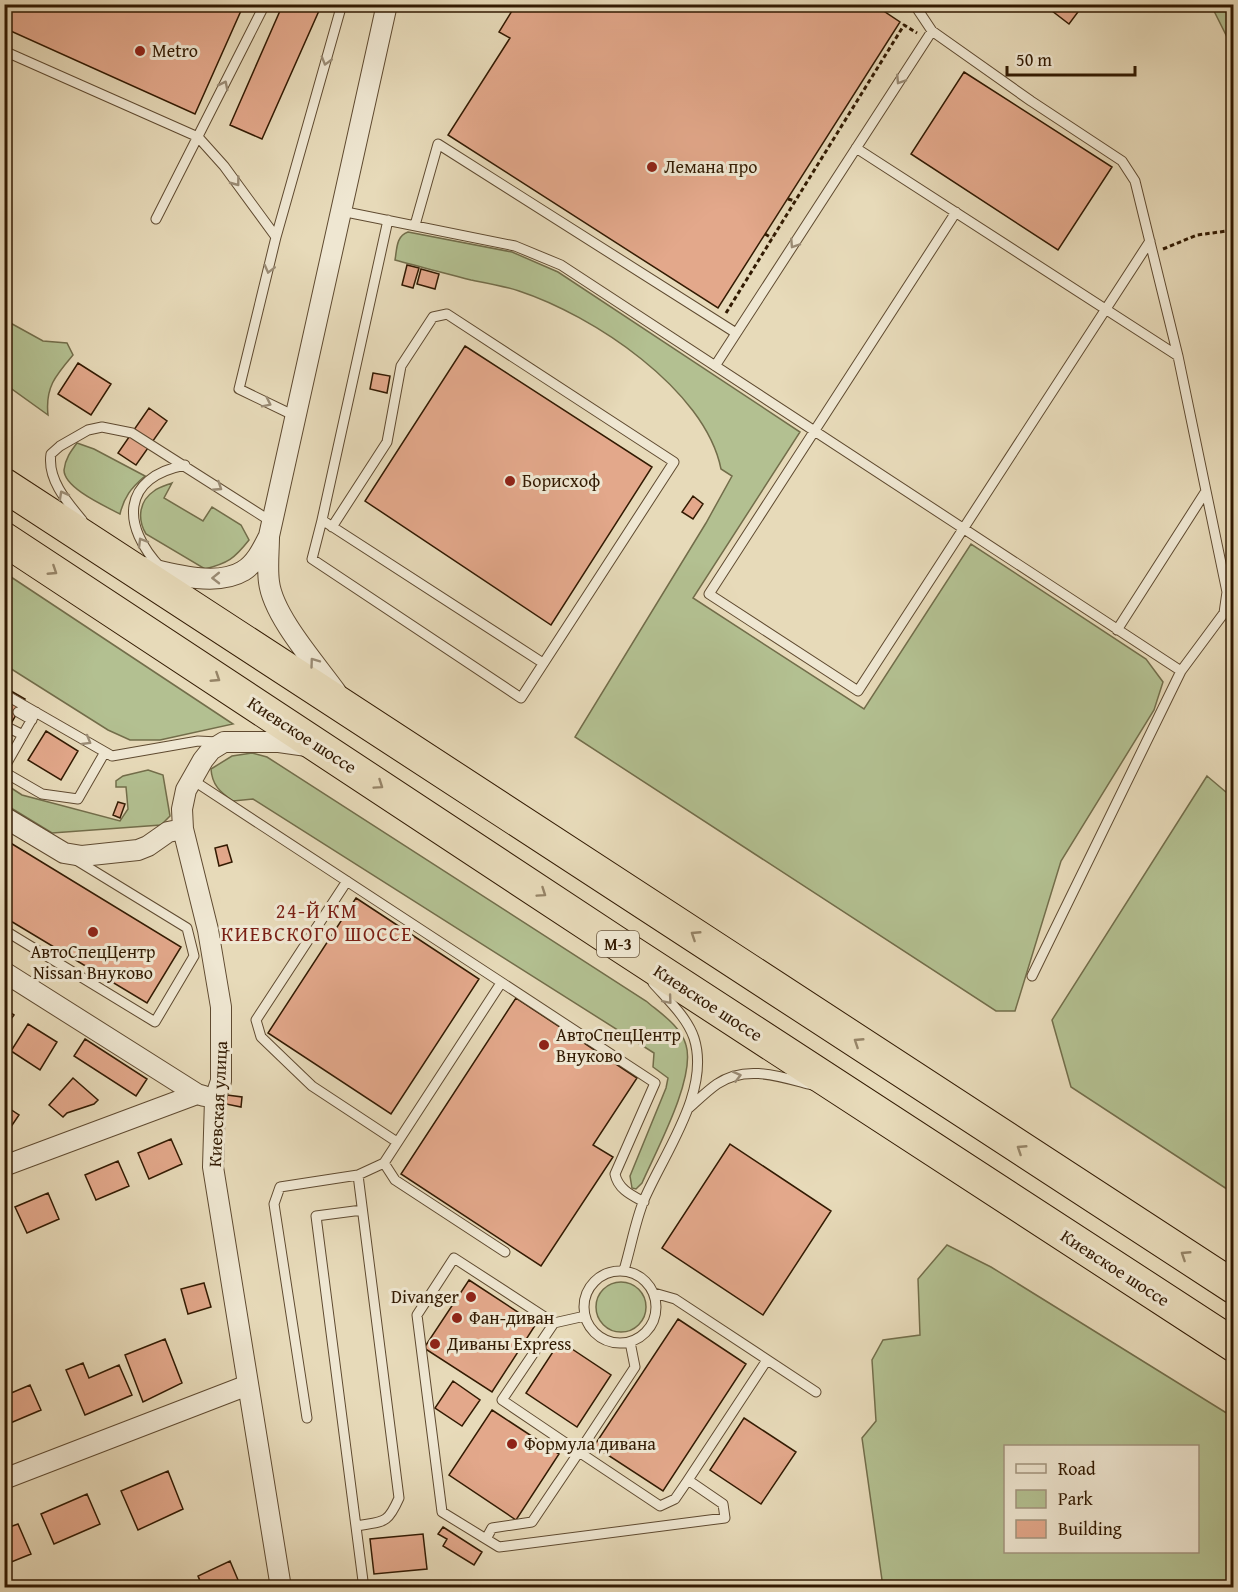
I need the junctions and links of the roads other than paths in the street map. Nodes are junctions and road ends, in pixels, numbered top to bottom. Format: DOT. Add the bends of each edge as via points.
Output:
graph roads {
  1 [pos="265,4"];
  2 [pos="342,4"];
  3 [pos="387,4"];
  4 [pos="914,4"];
  5 [pos="929,35"];
  6 [pos="4,51"];
  7 [pos="198,137"];
  8 [pos="856,148"];
  9 [pos="341,211"];
  10 [pos="956,212"];
  11 [pos="156,219"];
  12 [pos="388,220"];
  13 [pos="415,225"];
  14 [pos="276,237"];
  15 [pos="1150,241"];
  16 [pos="1105,309"];
  17 [pos="736,333"];
  18 [pos="1178,356"];
  19 [pos="715,366"];
  20 [pos="295,417"];
  21 [pos="814,431"];
  22 [pos="185,465"];
  23 [pos="4,485"];
  24 [pos="1206,490"];
  25 [pos="322,520"];
  26 [pos="332,527"];
  27 [pos="963,528"];
  28 [pos="271,529"];
  29 [pos="4,539"];
  30 [pos="119,560"];
  31 [pos="165,573"];
  32 [pos="208,618"];
  33 [pos="1117,630"];
  34 [pos="543,663"];
  35 [pos="1180,671"];
  36 [pos="4,694"];
  37 [pos="348,709"];
  38 [pos="18,712"];
  39 [pos="34,716"];
  40 [pos="9,728"];
  41 [pos="23,735"];
  42 [pos="224,742"];
  43 [pos="325,750"];
  44 [pos="9,751"];
  45 [pos="105,752"];
  46 [pos="4,770"];
  47 [pos="191,779"];
  48 [pos="4,816"];
  49 [pos="183,829"];
  50 [pos="64,853"];
  51 [pos="346,881"];
  52 [pos="4,930"];
  53 [pos="615,942"];
  54 [pos="4,972"];
  55 [pos="1032,976"];
  56 [pos="501,983"];
  57 [pos="206,1096"];
  58 [pos="852,1097"];
  59 [pos="689,1108"];
  60 [pos="397,1142"];
  61 [pos="384,1163"];
  62 [pos="4,1166"];
  63 [pos="358,1175"];
  64 [pos="644,1202"];
  65 [pos="363,1210"];
  66 [pos="505,1252"];
  67 [pos="624,1270"];
  68 [pos="1233,1287"];
  69 [pos="654,1293"];
  70 [pos="585,1316"];
  71 [pos="554,1323"];
  72 [pos="630,1342"];
  73 [pos="1233,1344"];
  74 [pos="767,1360"];
  75 [pos="248,1385"];
  76 [pos="816,1392"];
  77 [pos="307,1419"];
  78 [pos="579,1452"];
  79 [pos="4,1479"];
  80 [pos="688,1480"];
  81 [pos="356,1526"];
  82 [pos="486,1539"];
  83 [pos="363,1581"];
  84 [pos="281,1587"];
  7 -- 1 [label="lane, one-way"];
  2 -- 14 [label="lane, one-way"];
  3 -- 9 [label="street"];
  4 -- 5 [label="lane"];
  5 -- 8 [label="lane, one-way"];
  5 -- 15 [label="lane" via="1122,161 1135,181"];
  6 -- 7 [label="lane"];
  7 -- 11 [label="lane"];
  7 -- 14 [label="lane, one-way"];
  8 -- 10 [label="lane"];
  8 -- 17 [label="lane, one-way"];
  9 -- 12 [label="lane"];
  9 -- 20 [label="street"];
  10 -- 16 [label="lane"];
  10 -- 21 [label="lane"];
  12 -- 13 [label="lane"];
  12 -- 25 [label="lane"];
  13 -- 17 [label="lane" via="438,144"];
  13 -- 19 [label="lane" via="515,246 561,265"];
  14 -- 20 [label="lane, one-way" via="239,389"];
  15 -- 16 [label="lane"];
  15 -- 18 [label="lane"];
  16 -- 18 [label="lane"];
  16 -- 27 [label="lane"];
  17 -- 19 [label="lane"];
  18 -- 24 [label="lane"];
  19 -- 21 [label="lane"];
  20 -- 28 [label="street"];
  21 -- 27 [label="lane"];
  21 -- 27 [label="lane" via="709,594 858,691"];
  22 -- 28 [label="lane, one-way"];
  30 -- 22 [label="lane, one-way" via="68,504 50,471 51,454 88,430 102,427 132,433"];
  31 -- 22 [label="lane, one-way" via="137,534 133,512 136,496 148,480 165,469"];
  23 -- 30 [label="highway, М-3"];
  24 -- 33 [label="lane"];
  24 -- 35 [label="lane" via="1227,592 1224,613"];
  25 -- 26 [label="lane"];
  25 -- 34 [label="lane" via="312,559 521,698"];
  26 -- 34 [label="lane"];
  26 -- 34 [label="lane" via="387,442 401,366 433,317 447,314 674,462"];
  27 -- 33 [label="lane"];
  28 -- 31 [label="street, one-way" via="251,565 237,574 213,579"];
  37 -- 28 [label="street, one-way" via="277,606 268,582"];
  29 -- 43 [label="highway, Киевское шоссе / М-3, one-way"];
  30 -- 31 [label="street"];
  30 -- 32 [label="highway, М-3"];
  31 -- 32 [label="lane"];
  32 -- 37 [label="highway, М-3"];
  33 -- 35 [label="lane"];
  35 -- 55 [label="lane"];
  36 -- 39 [label="lane"];
  68 -- 37 [label="highway, М-3, one-way"];
  38 -- 39 [label="lane"];
  39 -- 41 [label="lane"];
  39 -- 45 [label="lane, one-way"];
  40 -- 41 [label="lane"];
  41 -- 44 [label="lane"];
  42 -- 43 [label="street" via="279,742"];
  42 -- 45 [label="lane" via="198,741 112,756"];
  42 -- 47 [label="street, Киевская улица" via="211,750"];
  43 -- 53 [label="highway, Киевское шоссе / М-3, one-way"];
  44 -- 46 [label="lane"];
  45 -- 46 [label="lane" via="78,800 42,794"];
  47 -- 49 [label="street, Киевская улица" via="182,809"];
  47 -- 51 [label="lane"];
  48 -- 50 [label="street"];
  49 -- 50 [label="street" via="168,832 138,850 82,856"];
  49 -- 57 [label="street, Киевская улица" via="208,930 221,1007 220,1081"];
  50 -- 52 [label="lane" via="187,928 194,956 154,1022"];
  51 -- 56 [label="lane"];
  51 -- 60 [label="lane" via="256,1020 261,1038 312,1086"];
  53 -- 58 [label="highway, Киевское шоссе / М-3"];
  53 -- 59 [label="lane, one-way" via="646,974 694,1038 698,1058"];
  54 -- 57 [label="street"];
  56 -- 60 [label="lane"];
  56 -- 64 [label="lane" via="654,1083 615,1174 628,1193"];
  57 -- 62 [label="street"];
  57 -- 75 [label="street, Киевская улица" via="213,1167"];
  59 -- 58 [label="lane, one-way" via="726,1079 755,1072"];
  58 -- 73 [label="highway, Киевское шоссе / М-3"];
  59 -- 64 [label="lane"];
  60 -- 61 [label="lane"];
  61 -- 63 [label="lane"];
  61 -- 66 [label="lane" via="395,1180"];
  63 -- 65 [label="lane"];
  63 -- 77 [label="lane" via="280,1187 274,1204"];
  64 -- 67 [label="lane"];
  65 -- 81 [label="lane" via="399,1498 385,1521"];
  65 -- 81 [label="lane" via="316,1216"];
  67 -- 69 [label="lane" via="646,1280"];
  67 -- 70 [label="lane" via="610,1271 594,1281 585,1297"];
  69 -- 72 [label="lane" via="657,1306 652,1325"];
  69 -- 74 [label="lane" via="675,1299"];
  70 -- 71 [label="lane"];
  70 -- 72 [label="lane" via="602,1339"];
  71 -- 78 [label="lane" via="502,1400"];
  71 -- 82 [label="lane" via="454,1258 417,1316 442,1512"];
  72 -- 78 [label="lane" via="635,1367"];
  74 -- 76 [label="lane"];
  74 -- 80 [label="lane"];
  75 -- 79 [label="street"];
  75 -- 84 [label="street, Киевская улица"];
  78 -- 80 [label="lane" via="660,1506 675,1499"];
  78 -- 82 [label="lane" via="532,1522 492,1528"];
  80 -- 82 [label="lane" via="723,1504 725,1518 499,1547"];
  81 -- 83 [label="lane"];
}
